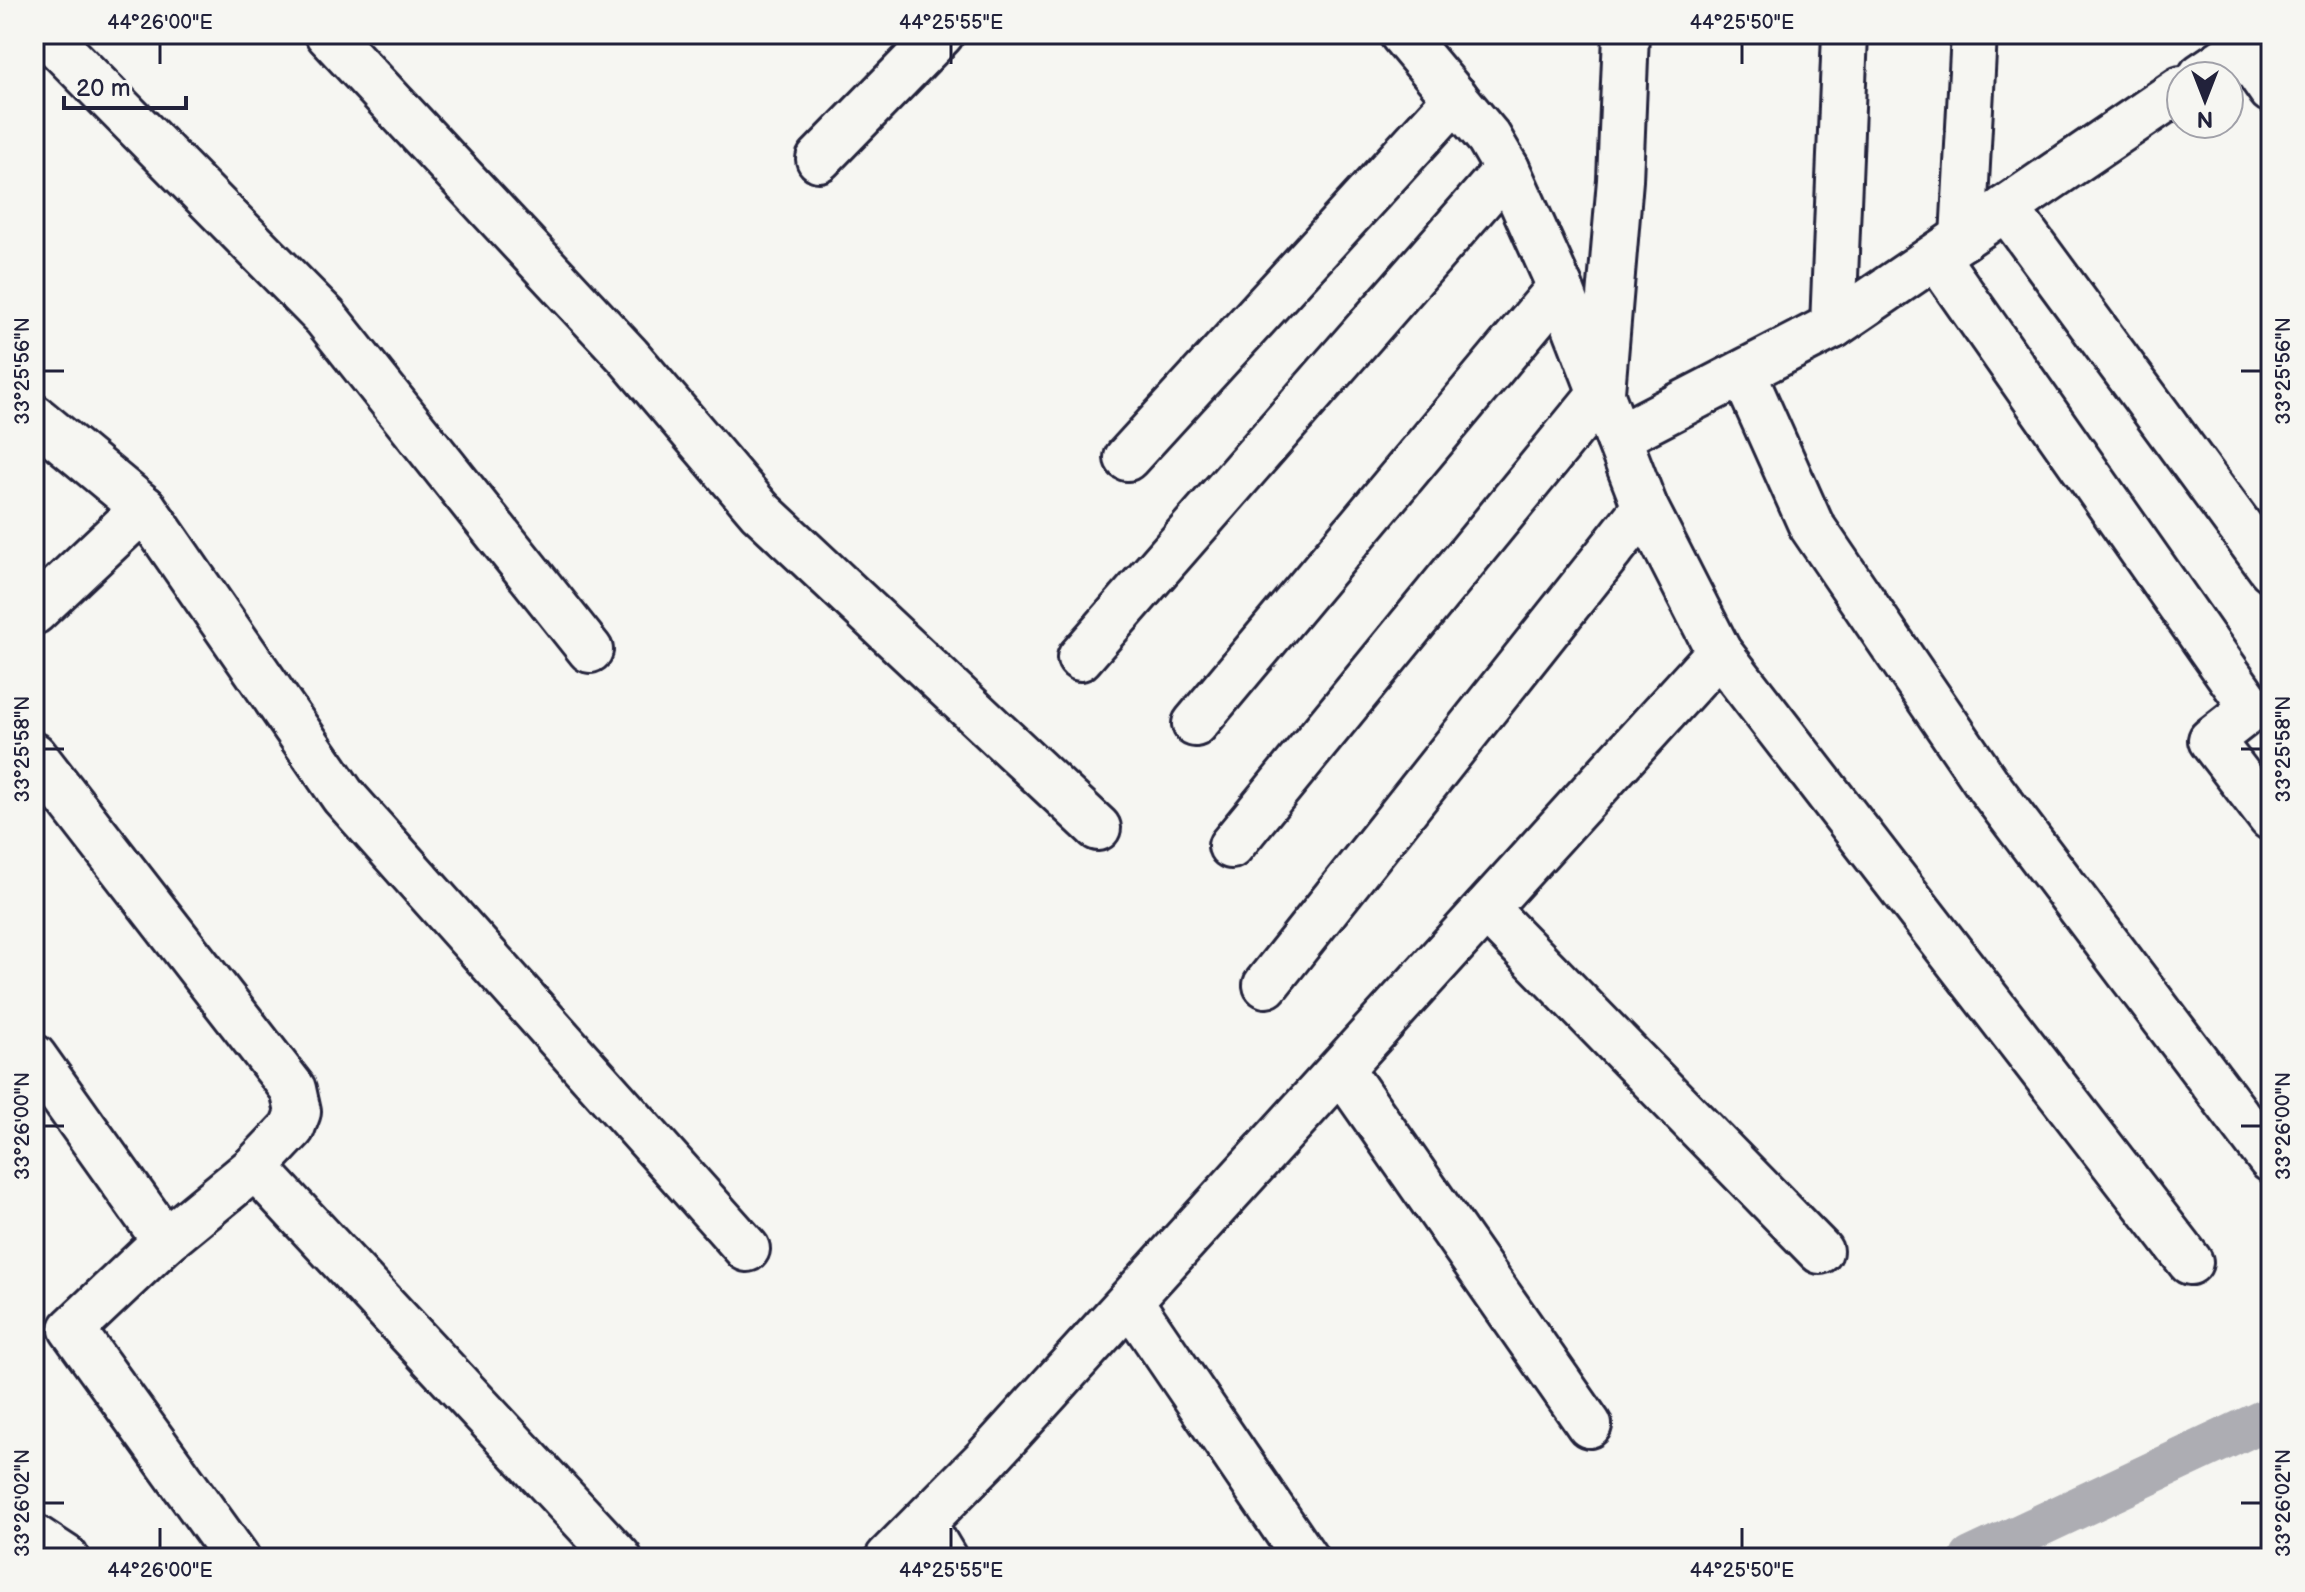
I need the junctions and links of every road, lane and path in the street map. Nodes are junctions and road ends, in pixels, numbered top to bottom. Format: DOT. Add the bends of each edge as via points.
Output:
graph roads {
  1 [pos="46,34"];
  2 [pos="328,34"];
  3 [pos="941,34"];
  4 [pos="1402,34"];
  5 [pos="1626,34"];
  6 [pos="1845,34"];
  7 [pos="1974,34"];
  8 [pos="2257,38"];
  9 [pos="2225,60"];
  10 [pos="2271,90"];
  11 [pos="1456,98"];
  12 [pos="2165,100"];
  13 [pos="819,159"];
  14 [pos="1507,169"];
  15 [pos="2006,208"];
  16 [pos="1950,247"];
  17 [pos="1560,287"];
  18 [pos="1833,326"];
  19 [pos="1743,373"];
  20 [pos="1602,392"];
  21 [pos="34,417"];
  22 [pos="1618,437"];
  23 [pos="1127,458"];
  24 [pos="1645,507"];
  25 [pos="144,508"];
  26 [pos="2271,569"];
  27 [pos="34,612"];
  28 [pos="590,650"];
  29 [pos="1719,652"];
  30 [pos="1080,658"];
  31 [pos="1195,724"];
  32 [pos="34,755"];
  33 [pos="2271,818"];
  34 [pos="1098,828"];
  35 [pos="1231,846"];
  36 [pos="1486,909"];
  37 [pos="1266,985"];
  38 [pos="34,1057"];
  39 [pos="1341,1069"];
  40 [pos="2271,1160"];
  41 [pos="255,1167"];
  42 [pos="165,1241"];
  43 [pos="747,1249"];
  44 [pos="1820,1251"];
  45 [pos="2190,1262"];
  46 [pos="1130,1301"];
  47 [pos="1589,1425"];
  48 [pos="34,1537"];
  49 [pos="933,1541"];
  50 [pos="66,1558"];
  51 [pos="237,1558"];
  52 [pos="619,1558"];
  53 [pos="888,1558"];
  54 [pos="1305,1558"];
  1 -- 28 [label="street" via="325,317"];
  2 -- 34 [label="street" via="628,356 760,511"];
  3 -- 13 [label="street"];
  4 -- 11 [label="street"];
  5 -- 20 [label="street"];
  6 -- 18 [label="street"];
  7 -- 16 [label="street"];
  8 -- 9 [label="street"];
  8 -- 10 [label="street"];
  11 -- 14 [label="street"];
  11 -- 23 [label="street"];
  12 -- 15 [label="street"];
  14 -- 17 [label="street"];
  14 -- 30 [label="street"];
  15 -- 16 [label="street"];
  15 -- 26 [label="street"];
  16 -- 18 [label="street"];
  16 -- 33 [label="street" via="2252,708 2211,740"];
  17 -- 20 [label="street"];
  17 -- 31 [label="street"];
  18 -- 19 [label="street"];
  19 -- 22 [label="street"];
  19 -- 40 [label="street" via="1811,525 1990,788"];
  20 -- 22 [label="street"];
  20 -- 35 [label="street"];
  21 -- 25 [label="street"];
  22 -- 24 [label="street"];
  24 -- 29 [label="street"];
  24 -- 37 [label="street"];
  25 -- 27 [label="street"];
  25 -- 43 [label="street" via="343,796"];
  29 -- 36 [label="street"];
  29 -- 45 [label="street"];
  32 -- 41 [label="street" via="293,1089 298,1112 292,1128"];
  36 -- 39 [label="street"];
  36 -- 44 [label="street"];
  38 -- 42 [label="street"];
  39 -- 46 [label="street"];
  39 -- 47 [label="street"];
  41 -- 42 [label="street"];
  41 -- 52 [label="street"];
  42 -- 51 [label="street" via="72,1329"];
  46 -- 49 [label="street" via="987,1458"];
  46 -- 54 [label="street"];
  48 -- 50 [label="street"];
  49 -- 53 [label="street"];
}
